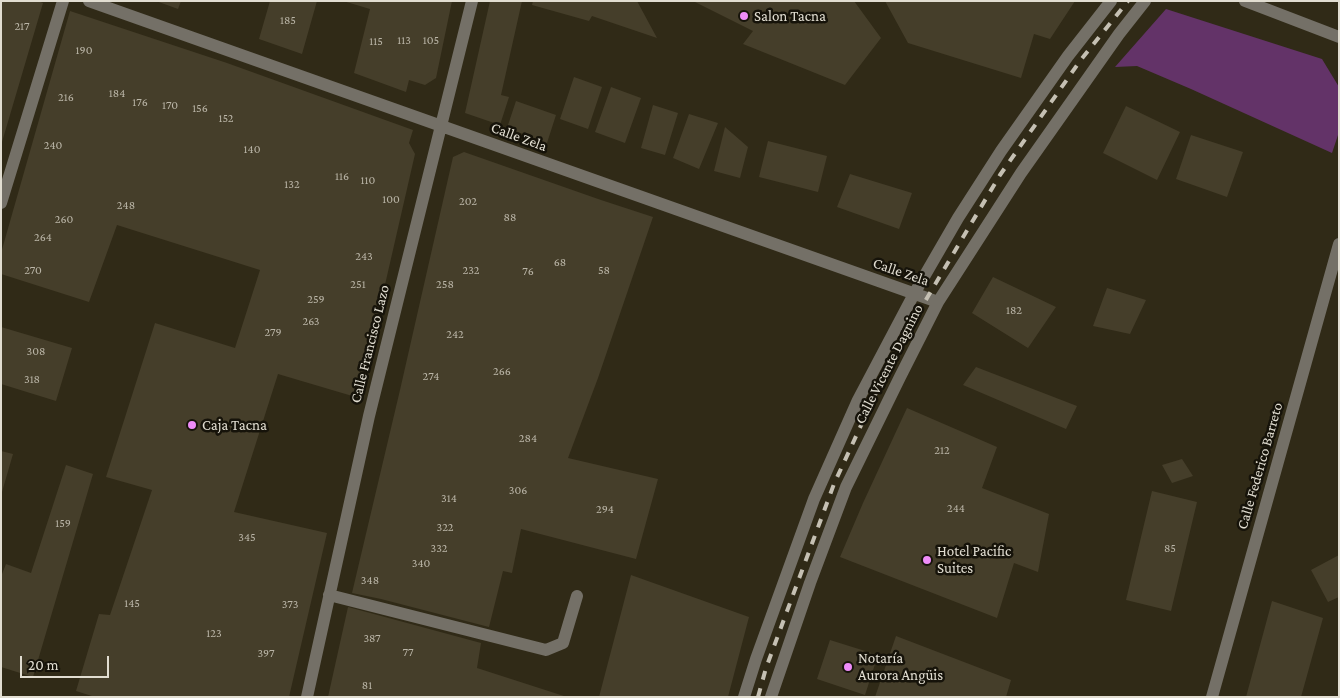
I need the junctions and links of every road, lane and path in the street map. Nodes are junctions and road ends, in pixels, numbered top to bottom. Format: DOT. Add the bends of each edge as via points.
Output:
graph roads {
  1 [pos="63,1"];
  2 [pos="89,1"];
  3 [pos="472,1"];
  4 [pos="1110,1"];
  5 [pos="1145,1"];
  6 [pos="1245,1"];
  7 [pos="1339,37"];
  8 [pos="441,126"];
  9 [pos="1,203"];
  10 [pos="1339,244"];
  11 [pos="914,294"];
  12 [pos="938,302"];
  13 [pos="329,595"];
  14 [pos="577,596"];
  15 [pos="307,697"];
  16 [pos="744,697"];
  17 [pos="770,697"];
  18 [pos="1212,697"];
  1 -- 9 [label="street"];
  2 -- 8 [label="street, Calle Zela"];
  3 -- 8 [label="street, Calle Francisco Lazo"];
  4 -- 11 [label="street, Calle Vicente Dagnino" via="1001,151"];
  5 -- 12 [label="street, Calle Vicente Dagnino" via="1021,173"];
  6 -- 7 [label="street"];
  8 -- 11 [label="street, Calle Zela"];
  8 -- 13 [label="street, Calle Francisco Lazo" via="369,416"];
  10 -- 18 [label="street, Calle Federico Barreto"];
  11 -- 12 [label="street, Calle Zela"];
  11 -- 16 [label="street, Calle Vicente Dagnino" via="858,400 814,499"];
  12 -- 17 [label="street, Calle Vicente Dagnino" via="846,487"];
  13 -- 14 [label="street" via="546,650 562,643"];
  13 -- 15 [label="street, Calle Francisco Lazo"];
}
